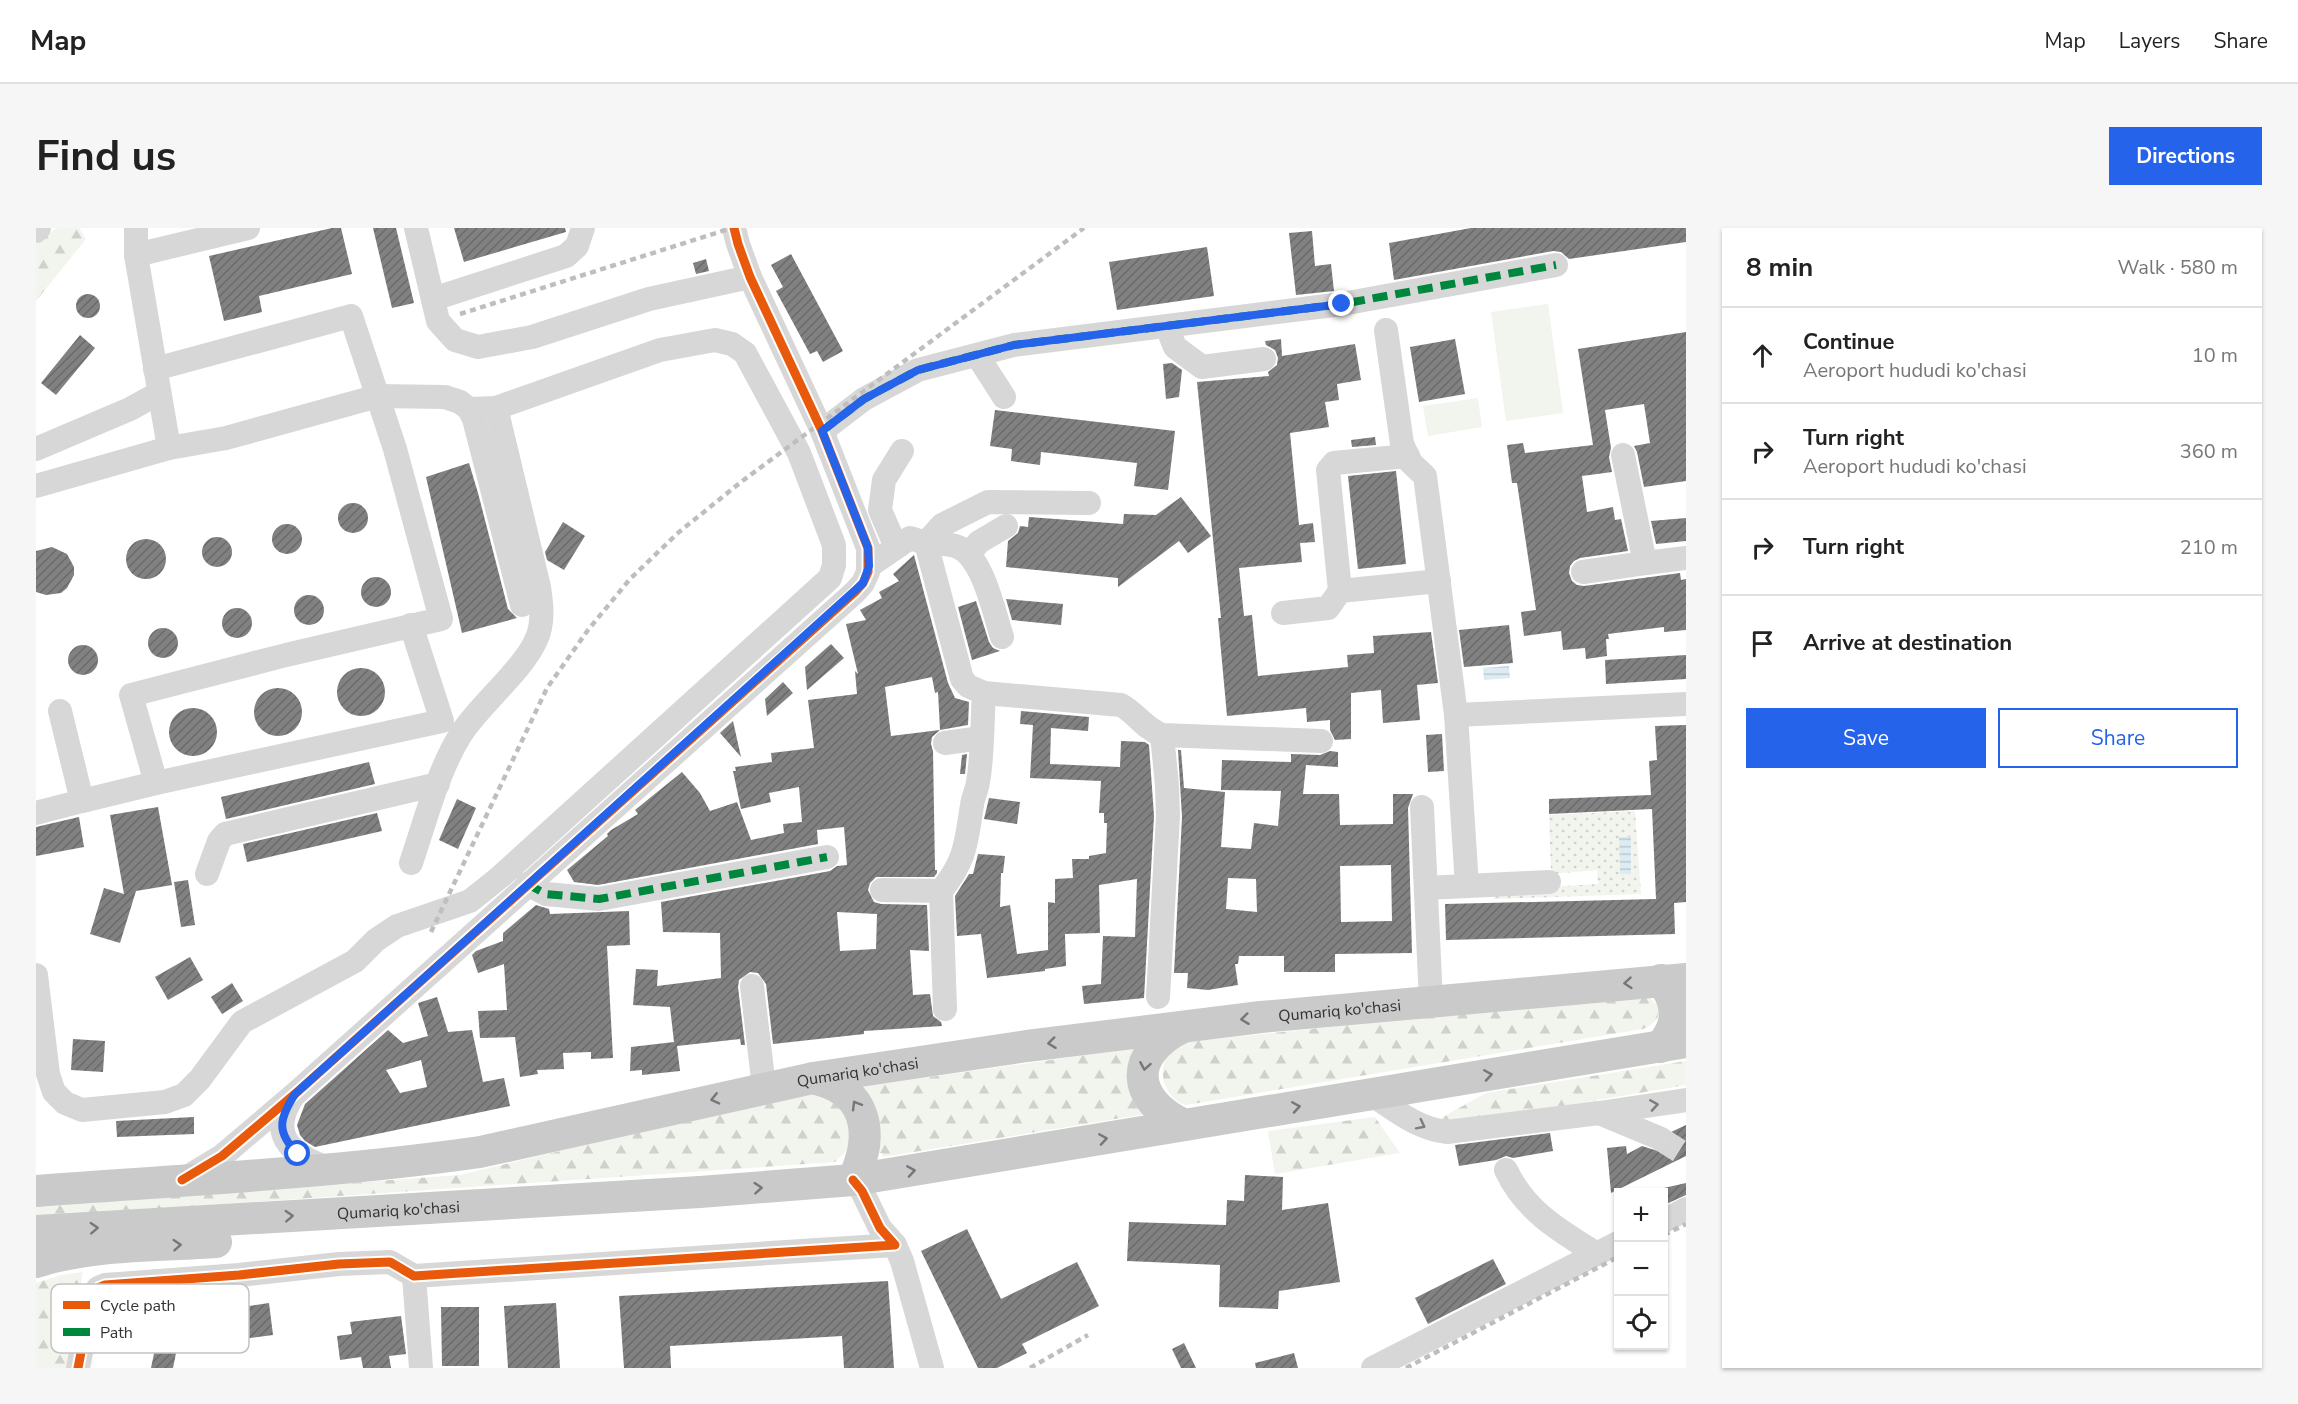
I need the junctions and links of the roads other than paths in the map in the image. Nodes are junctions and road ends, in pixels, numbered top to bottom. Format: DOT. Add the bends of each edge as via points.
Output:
graph roads {
  1 [pos="136,228"];
  2 [pos="141,228"];
  3 [pos="248,228"];
  4 [pos="417,228"];
  5 [pos="583,228"];
  6 [pos="734,228"];
  7 [pos="138,255"];
  8 [pos="1556,265"];
  9 [pos="750,277"];
  10 [pos="433,299"];
  11 [pos="1167,327"];
  12 [pos="1386,330"];
  13 [pos="977,355"];
  14 [pos="1264,359"];
  15 [pos="155,369"];
  16 [pos="159,393"];
  17 [pos="378,396"];
  18 [pos="1004,397"];
  19 [pos="496,408"];
  20 [pos="469,409"];
  21 [pos="822,431"];
  22 [pos="169,448"];
  23 [pos="36,449"];
  24 [pos="902,451"];
  25 [pos="1623,455"];
  26 [pos="1408,456"];
  27 [pos="36,486"];
  28 [pos="1089,504"];
  29 [pos="1006,526"];
  30 [pos="926,543"];
  31 [pos="896,547"];
  32 [pos="969,554"];
  33 [pos="1686,558"];
  34 [pos="1645,563"];
  35 [pos="869,566"];
  36 [pos="1583,572"];
  37 [pos="1439,581"];
  38 [pos="1340,591"];
  39 [pos="522,605"];
  40 [pos="1283,613"];
  41 [pos="411,625"];
  42 [pos="1002,637"];
  43 [pos="984,693"];
  44 [pos="1686,704"];
  45 [pos="60,711"];
  46 [pos="1456,715"];
  47 [pos="451,728"];
  48 [pos="1161,735"];
  49 [pos="981,738"];
  50 [pos="1321,741"];
  51 [pos="945,743"];
  52 [pos="156,783"];
  53 [pos="438,784"];
  54 [pos="82,801"];
  55 [pos="1422,807"];
  56 [pos="36,813"];
  57 [pos="827,857"];
  58 [pos="411,863"];
  59 [pos="207,874"];
  60 [pos="1548,882"];
  61 [pos="527,884"];
  62 [pos="1467,885"];
  63 [pos="1426,888"];
  64 [pos="882,890"];
  65 [pos="941,891"];
  66 [pos="36,975"];
  67 [pos="1674,979"];
  68 [pos="752,986"];
  69 [pos="1158,997"];
  70 [pos="1431,1002"];
  71 [pos="945,1009"];
  72 [pos="1184,1026"];
  73 [pos="1673,1044"];
  74 [pos="813,1078"];
  75 [pos="764,1088"];
  76 [pos="295,1094"];
  77 [pos="1371,1094"];
  78 [pos="1686,1100"];
  79 [pos="1599,1113"];
  80 [pos="1184,1125"];
  81 [pos="1659,1138"];
  82 [pos="335,1170"];
  83 [pos="1506,1170"];
  84 [pos="182,1180"];
  85 [pos="853,1180"];
  86 [pos="36,1191"];
  87 [pos="700,1192"];
  88 [pos="1686,1209"];
  89 [pos="1668,1219"];
  90 [pos="36,1231"];
  91 [pos="887,1237"];
  92 [pos="1614,1245"];
  93 [pos="1597,1254"];
  94 [pos="36,1262"];
  95 [pos="414,1276"];
  96 [pos="118,1284"];
  97 [pos="81,1353"];
  98 [pos="78,1368"];
  99 [pos="421,1368"];
  100 [pos="932,1368"];
  101 [pos="1373,1368"];
  1 -- 7 [label="street"];
  2 -- 7 [label="street"];
  3 -- 7 [label="street"];
  4 -- 10 [label="street"];
  5 -- 10 [label="street" via="577,246 566,256"];
  6 -- 9 [label="street"];
  7 -- 15 [label="street"];
  8 -- 11 [label="street" via="1342,304"];
  9 -- 10 [label="street" via="649,299 532,337 478,347 455,340 438,321"];
  9 -- 21 [label="street"];
  11 -- 13 [label="street" via="1014,345"];
  11 -- 14 [label="street" via="1175,346 1202,367"];
  12 -- 26 [label="street" via="1402,444"];
  13 -- 18 [label="street"];
  13 -- 21 [label="street" via="918,370 864,399"];
  15 -- 16 [label="street"];
  15 -- 17 [label="street" via="351,316"];
  16 -- 22 [label="street"];
  16 -- 23 [label="street"];
  17 -- 20 [label="street" via="445,397"];
  17 -- 22 [label="street" via="225,438"];
  17 -- 41 [label="street" via="441,619"];
  19 -- 20 [label="street"];
  19 -- 47 [label="street" via="539,587 540,630 521,663 487,699"];
  19 -- 66 [label="street" via="660,350 715,340 732,344 745,353 799,453 834,545 830,578 470,902 397,926 355,961 242,1022 184,1095 165,1102 82,1110 65,1103 54,1092 48,1074"];
  20 -- 39 [label="street"];
  21 -- 35 [label="street" via="862,530"];
  22 -- 27 [label="street"];
  24 -- 31 [label="street" via="884,480 880,510"];
  25 -- 34 [label="street"];
  26 -- 37 [label="street" via="1425,476"];
  26 -- 38 [label="street" via="1334,463 1328,470"];
  28 -- 30 [label="street" via="988,502 942,525"];
  29 -- 32 [label="street" via="979,542"];
  30 -- 31 [label="street" via="910,538"];
  30 -- 32 [label="street" via="957,547"];
  30 -- 43 [label="street" via="962,679"];
  31 -- 35 [label="street"];
  32 -- 42 [label="street" via="977,565"];
  33 -- 34 [label="street"];
  34 -- 36 [label="street"];
  35 -- 61 [label="street" via="855,592"];
  37 -- 38 [label="street"];
  37 -- 46 [label="street"];
  38 -- 40 [label="street" via="1328,608"];
  41 -- 47 [label="street"];
  41 -- 52 [label="street" via="130,695"];
  43 -- 48 [label="street" via="1121,705"];
  43 -- 49 [label="street"];
  44 -- 46 [label="street"];
  45 -- 54 [label="street"];
  46 -- 62 [label="street"];
  47 -- 52 [label="street"];
  47 -- 53 [label="street"];
  48 -- 50 [label="street"];
  48 -- 69 [label="street" via="1167,816"];
  49 -- 51 [label="street"];
  49 -- 65 [label="street" via="978,782 966,845 955,874"];
  52 -- 54 [label="street"];
  53 -- 58 [label="street"];
  53 -- 59 [label="street" via="225,834"];
  54 -- 56 [label="street"];
  55 -- 63 [label="street"];
  57 -- 61 [label="street" via="598,898 546,894"];
  60 -- 62 [label="street"];
  61 -- 76 [label="street"];
  62 -- 63 [label="street"];
  63 -- 70 [label="street"];
  64 -- 65 [label="street"];
  65 -- 71 [label="street"];
  67 -- 70 [label="main road, Qumariq ko'chasi, one-way"];
  67 -- 73 [label="main road" via="1670,992 1676,1019 1671,1031"];
  68 -- 75 [label="street"];
  70 -- 72 [label="main road, Qumariq ko'chasi, one-way"];
  72 -- 74 [label="main road, Qumariq ko'chasi, one-way"];
  72 -- 80 [label="main road, one-way" via="1153,1047 1143,1073 1150,1101"];
  77 -- 73 [label="main road, Qumariq ko'chasi, one-way"];
  74 -- 75 [label="main road, Qumariq ko'chasi"];
  85 -- 74 [label="main road, one-way" via="864,1152 860,1108 841,1088"];
  75 -- 82 [label="main road, Qumariq ko'chasi, one-way" via="480,1152"];
  76 -- 82 [label="street" via="282,1117 285,1138 298,1154"];
  76 -- 84 [label="street" via="222,1156"];
  77 -- 79 [label="street, one-way" via="1419,1125 1447,1132"];
  80 -- 77 [label="main road, Qumariq ko'chasi, one-way"];
  79 -- 78 [label="street, one-way"];
  79 -- 81 [label="street"];
  85 -- 80 [label="main road, Qumariq ko'chasi, one-way"];
  82 -- 84 [label="main road, Qumariq ko'chasi"];
  83 -- 93 [label="street" via="1535,1212"];
  84 -- 86 [label="main road, Qumariq ko'chasi"];
  87 -- 85 [label="main road, Qumariq ko'chasi, one-way"];
  85 -- 91 [label="street"];
  90 -- 87 [label="main road, Qumariq ko'chasi, one-way"];
  94 -- 87 [label="main road, one-way" via="96,1250 417,1229"];
  88 -- 89 [label="street"];
  91 -- 95 [label="street" via="856,1248"];
  91 -- 100 [label="street" via="902,1261"];
  92 -- 93 [label="street"];
  93 -- 101 [label="street"];
  95 -- 96 [label="street" via="390,1262"];
  95 -- 99 [label="street"];
  97 -- 98 [label="street"];
}
